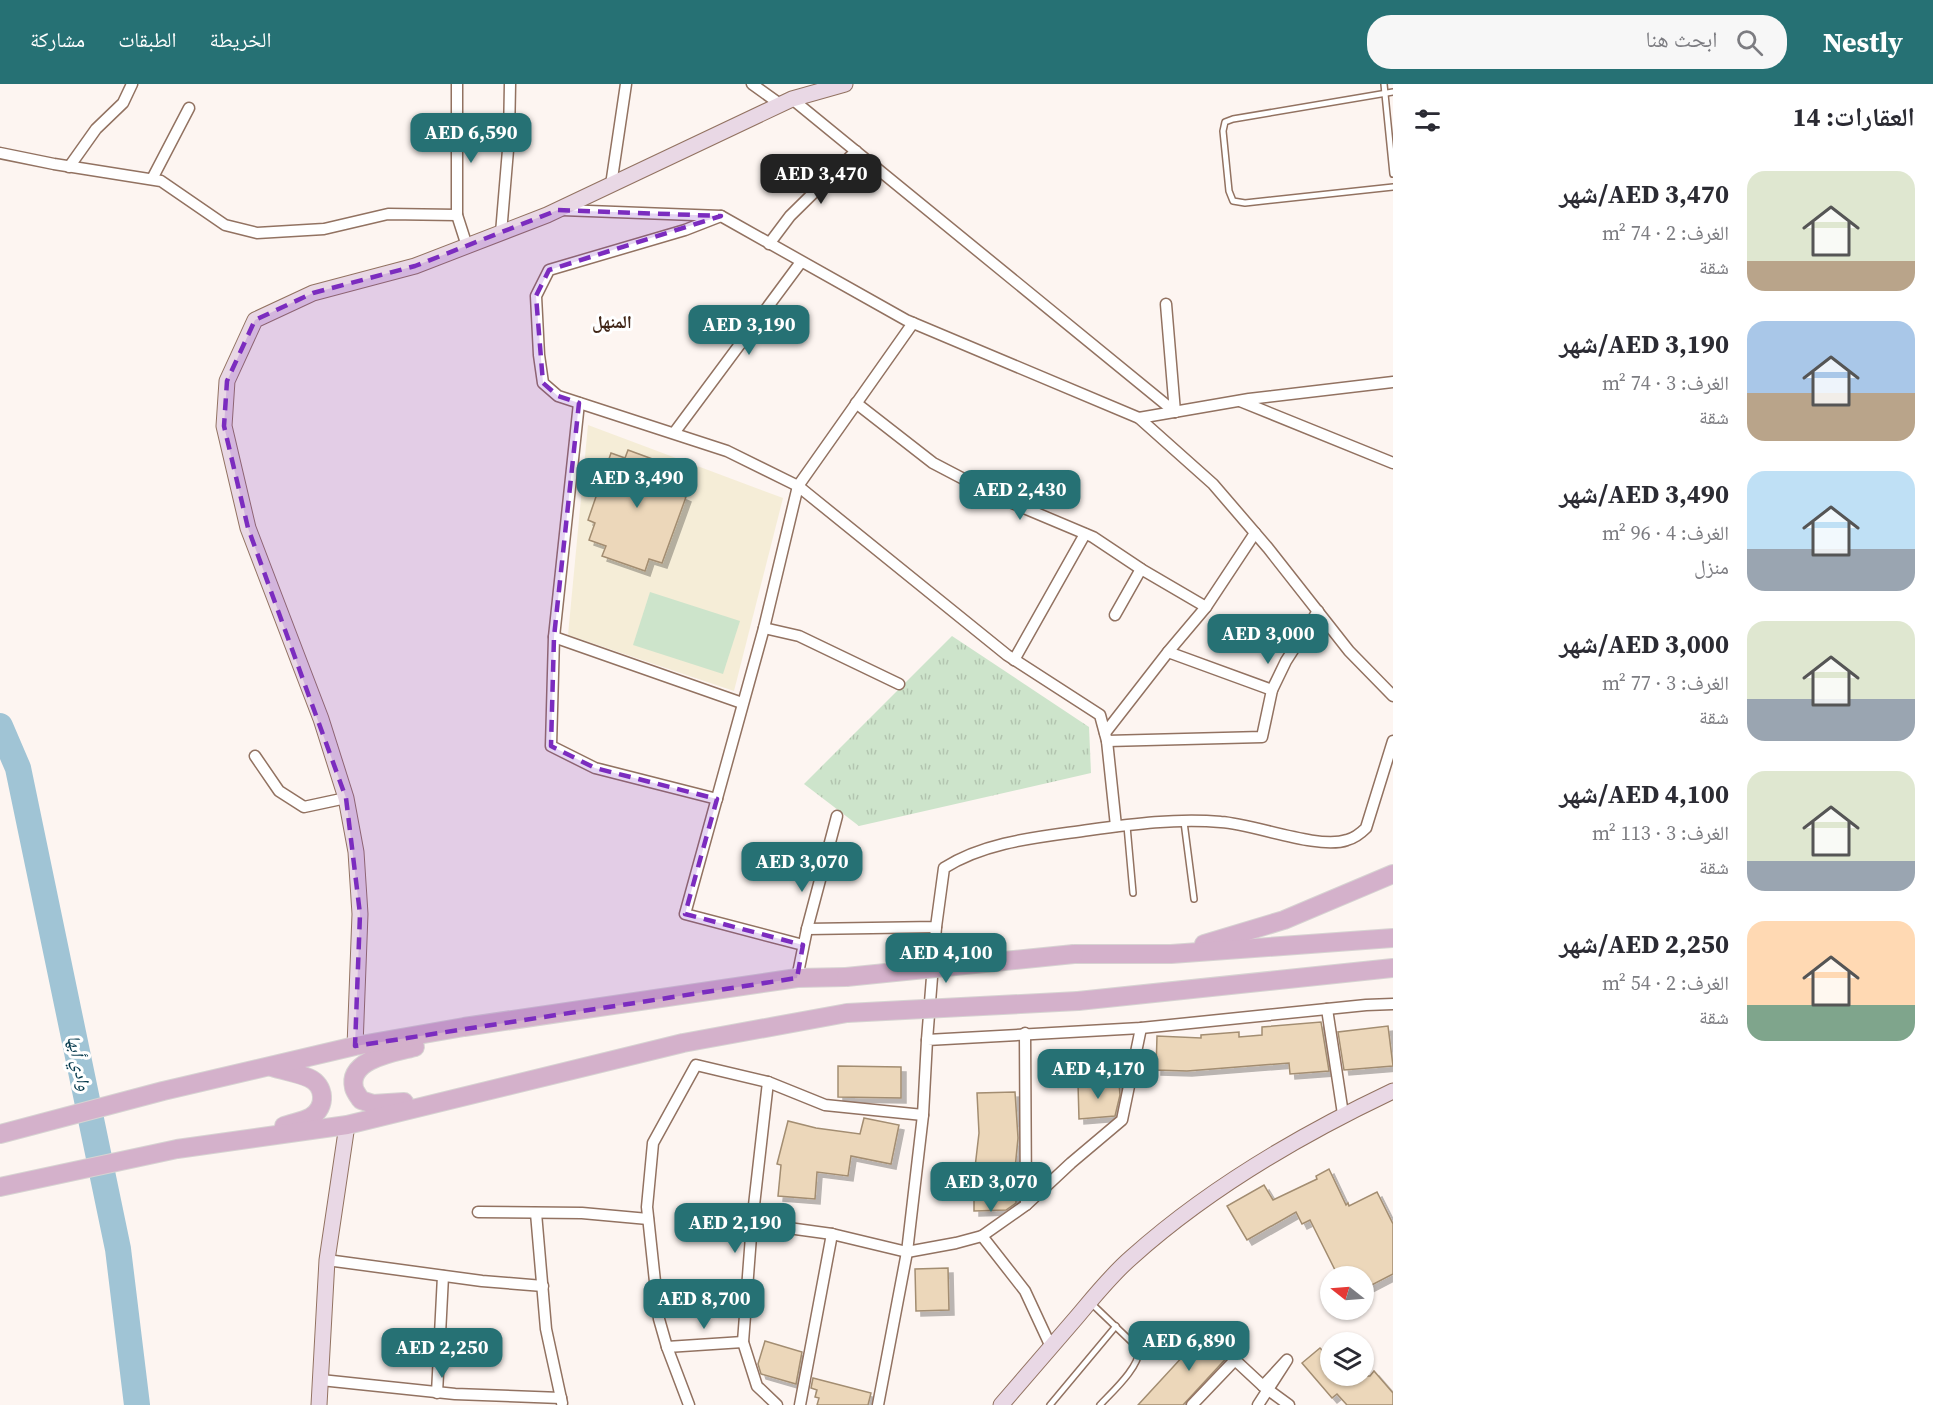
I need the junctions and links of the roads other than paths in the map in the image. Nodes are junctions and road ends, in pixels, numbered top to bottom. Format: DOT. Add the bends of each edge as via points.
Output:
graph roads {
  1 [pos="132,84"];
  2 [pos="457,84"];
  3 [pos="510,84"];
  4 [pos="626,84"];
  5 [pos="752,84"];
  6 [pos="845,84"];
  7 [pos="1384,84"];
  8 [pos="1393,92"];
  9 [pos="1385,93"];
  10 [pos="786,101"];
  11 [pos="189,108"];
  12 [pos="856,151"];
  13 [pos="0,153"];
  14 [pos="69,166"];
  15 [pos="1393,174"];
  16 [pos="152,179"];
  17 [pos="611,185"];
  18 [pos="1393,186"];
  19 [pos="558,210"];
  20 [pos="457,215"];
  21 [pos="721,216"];
  22 [pos="501,233"];
  23 [pos="769,243"];
  24 [pos="466,246"];
  25 [pos="801,262"];
  26 [pos="1166,304"];
  27 [pos="913,323"];
  28 [pos="1393,382"];
  29 [pos="1240,401"];
  30 [pos="579,403"];
  31 [pos="856,403"];
  32 [pos="1175,412"];
  33 [pos="1139,418"];
  34 [pos="674,433"];
  35 [pos="1393,463"];
  36 [pos="798,486"];
  37 [pos="1255,533"];
  38 [pos="1085,534"];
  39 [pos="1141,569"];
  40 [pos="1206,607"];
  41 [pos="1318,611"];
  42 [pos="1115,615"];
  43 [pos="764,628"];
  44 [pos="554,637"];
  45 [pos="1168,652"];
  46 [pos="1014,660"];
  47 [pos="899,684"];
  48 [pos="1272,690"];
  49 [pos="1393,696"];
  50 [pos="742,703"];
  51 [pos="1106,737"];
  52 [pos="1393,741"];
  53 [pos="255,756"];
  54 [pos="346,798"];
  55 [pos="717,799"];
  56 [pos="837,816"];
  57 [pos="1184,822"];
  58 [pos="1127,825"];
  59 [pos="1116,826"];
  60 [pos="1393,874"];
  61 [pos="1133,893"];
  62 [pos="1194,900"];
  63 [pos="936,927"];
  64 [pos="807,929"];
  65 [pos="1393,938"];
  66 [pos="803,945"];
  67 [pos="1171,954"];
  68 [pos="1387,971"];
  69 [pos="797,978"];
  70 [pos="1393,1004"];
  71 [pos="1328,1009"];
  72 [pos="464,1028"];
  73 [pos="1141,1028"];
  74 [pos="1025,1033"];
  75 [pos="927,1040"];
  76 [pos="355,1046"];
  77 [pos="270,1066"];
  78 [pos="768,1082"];
  79 [pos="1393,1090"];
  80 [pos="448,1099"];
  81 [pos="1343,1114"];
  82 [pos="923,1115"];
  83 [pos="347,1125"];
  84 [pos="0,1134"];
  85 [pos="234,1141"];
  86 [pos="0,1187"];
  87 [pos="1026,1205"];
  88 [pos="478,1212"];
  89 [pos="537,1213"];
  90 [pos="648,1219"];
  91 [pos="752,1223"];
  92 [pos="832,1234"];
  93 [pos="982,1236"];
  94 [pos="907,1252"];
  95 [pos="327,1260"];
  96 [pos="443,1276"];
  97 [pos="543,1286"];
  98 [pos="1090,1301"];
  99 [pos="1116,1326"];
  100 [pos="743,1341"];
  101 [pos="667,1347"];
  102 [pos="1051,1347"];
  103 [pos="321,1380"];
  104 [pos="1263,1386"];
  105 [pos="437,1392"];
  106 [pos="562,1402"];
  107 [pos="319,1405"];
  108 [pos="689,1405"];
  109 [pos="777,1405"];
  110 [pos="800,1405"];
  111 [pos="878,1405"];
  112 [pos="1002,1405"];
  113 [pos="1050,1405"];
  114 [pos="1100,1405"];
  115 [pos="1192,1405"];
  116 [pos="1258,1405"];
  117 [pos="1289,1405"];
  1 -- 14 [label="street" via="123,103 96,129"];
  2 -- 20 [label="street"];
  3 -- 22 [label="street"];
  4 -- 17 [label="street"];
  5 -- 10 [label="street"];
  6 -- 10 [label="street"];
  7 -- 9 [label="lane"];
  8 -- 9 [label="lane"];
  9 -- 15 [label="lane"];
  9 -- 18 [label="lane" via="1233,119 1225,122 1223,131 1233,201 1245,203"];
  10 -- 12 [label="street"];
  10 -- 17 [label="street"];
  11 -- 16 [label="street"];
  12 -- 23 [label="street" via="790,216"];
  12 -- 32 [label="street"];
  13 -- 14 [label="street"];
  14 -- 16 [label="street"];
  16 -- 20 [label="street" via="180,192 225,225 257,233 324,229 388,214"];
  17 -- 19 [label="street"];
  19 -- 21 [label="street"];
  19 -- 22 [label="street"];
  20 -- 24 [label="street"];
  21 -- 23 [label="street"];
  21 -- 30 [label="street" via="549,270 536,296 543,383 558,396"];
  22 -- 24 [label="street"];
  23 -- 25 [label="street"];
  24 -- 54 [label="street" via="416,266 313,293 255,320 227,381 224,426 248,528 321,719"];
  25 -- 27 [label="street"];
  25 -- 34 [label="street"];
  26 -- 32 [label="street"];
  27 -- 31 [label="street"];
  27 -- 33 [label="street"];
  28 -- 29 [label="street"];
  29 -- 32 [label="street"];
  29 -- 35 [label="street"];
  30 -- 34 [label="street"];
  30 -- 44 [label="street"];
  31 -- 36 [label="street"];
  31 -- 38 [label="street" via="933,463 998,497"];
  32 -- 33 [label="street"];
  33 -- 37 [label="street" via="1213,484"];
  34 -- 36 [label="street" via="727,451"];
  36 -- 43 [label="street"];
  36 -- 46 [label="street"];
  37 -- 40 [label="street"];
  37 -- 41 [label="street"];
  38 -- 39 [label="street"];
  38 -- 46 [label="street"];
  39 -- 40 [label="street"];
  39 -- 42 [label="street"];
  40 -- 45 [label="street"];
  41 -- 48 [label="street"];
  41 -- 49 [label="street" via="1349,651"];
  43 -- 47 [label="street" via="799,636"];
  43 -- 50 [label="street"];
  44 -- 50 [label="street"];
  44 -- 55 [label="street" via="551,747 595,768"];
  45 -- 48 [label="street"];
  45 -- 51 [label="street"];
  46 -- 51 [label="street" via="1100,715"];
  48 -- 51 [label="street" via="1262,737"];
  50 -- 55 [label="street"];
  51 -- 59 [label="street"];
  52 -- 57 [label="street" via="1366,828 1358,836 1345,841 1317,841 1222,822"];
  53 -- 54 [label="street" via="279,791 304,807"];
  54 -- 76 [label="street" via="356,852 360,914"];
  55 -- 66 [label="street" via="685,914"];
  56 -- 64 [label="street"];
  57 -- 58 [label="street"];
  57 -- 62 [label="lane"];
  58 -- 59 [label="street"];
  58 -- 61 [label="lane"];
  59 -- 63 [label="street" via="1032,837 958,859 944,868"];
  60 -- 67 [label="main road" via="1284,920"];
  63 -- 64 [label="street"];
  63 -- 75 [label="street"];
  64 -- 66 [label="street"];
  65 -- 67 [label="main road"];
  66 -- 69 [label="street"];
  67 -- 69 [label="main road, bridge" via="1074,954 846,977"];
  68 -- 80 [label="main road, bridge" via="1078,1001 847,1013 683,1043"];
  69 -- 72 [label="main road"];
  70 -- 71 [label="street"];
  71 -- 73 [label="street"];
  71 -- 81 [label="street"];
  72 -- 76 [label="main road"];
  72 -- 80 [label="main road" via="424,1045 385,1054 364,1063 355,1073 353,1087 361,1100 374,1104"];
  73 -- 74 [label="street"];
  73 -- 87 [label="street" via="1122,1120"];
  74 -- 75 [label="street"];
  74 -- 87 [label="street"];
  75 -- 82 [label="street"];
  76 -- 77 [label="main road"];
  77 -- 84 [label="main road"];
  77 -- 85 [label="main road" via="310,1078 320,1086 323,1097 319,1109 311,1117"];
  78 -- 82 [label="street" via="825,1105"];
  78 -- 90 [label="street" via="696,1065 653,1143"];
  78 -- 91 [label="street"];
  79 -- 81 [label="street"];
  80 -- 83 [label="main road"];
  81 -- 98 [label="street" via="1195,1206 1130,1258"];
  82 -- 94 [label="street"];
  83 -- 85 [label="main road"];
  83 -- 95 [label="street"];
  85 -- 86 [label="main road" via="177,1149"];
  87 -- 93 [label="street"];
  88 -- 89 [label="street"];
  89 -- 90 [label="street"];
  89 -- 97 [label="street"];
  90 -- 101 [label="street" via="659,1318"];
  91 -- 92 [label="street"];
  91 -- 100 [label="street"];
  92 -- 94 [label="street"];
  92 -- 110 [label="street"];
  93 -- 94 [label="street"];
  93 -- 102 [label="street" via="1025,1292"];
  94 -- 111 [label="street"];
  95 -- 96 [label="street"];
  95 -- 103 [label="street"];
  96 -- 97 [label="street"];
  96 -- 105 [label="street"];
  97 -- 106 [label="street" via="546,1329"];
  98 -- 99 [label="lane"];
  98 -- 102 [label="street"];
  99 -- 113 [label="lane"];
  99 -- 114 [label="lane" via="1138,1350 1139,1357"];
  100 -- 101 [label="street"];
  100 -- 109 [label="street" via="757,1386"];
  101 -- 108 [label="street"];
  102 -- 112 [label="street"];
  103 -- 105 [label="street"];
  103 -- 107 [label="street"];
  104 -- 115 [label="street" via="1235,1360"];
  104 -- 116 [label="street" via="1287,1360"];
  104 -- 117 [label="street"];
  105 -- 106 [label="street"];
}
